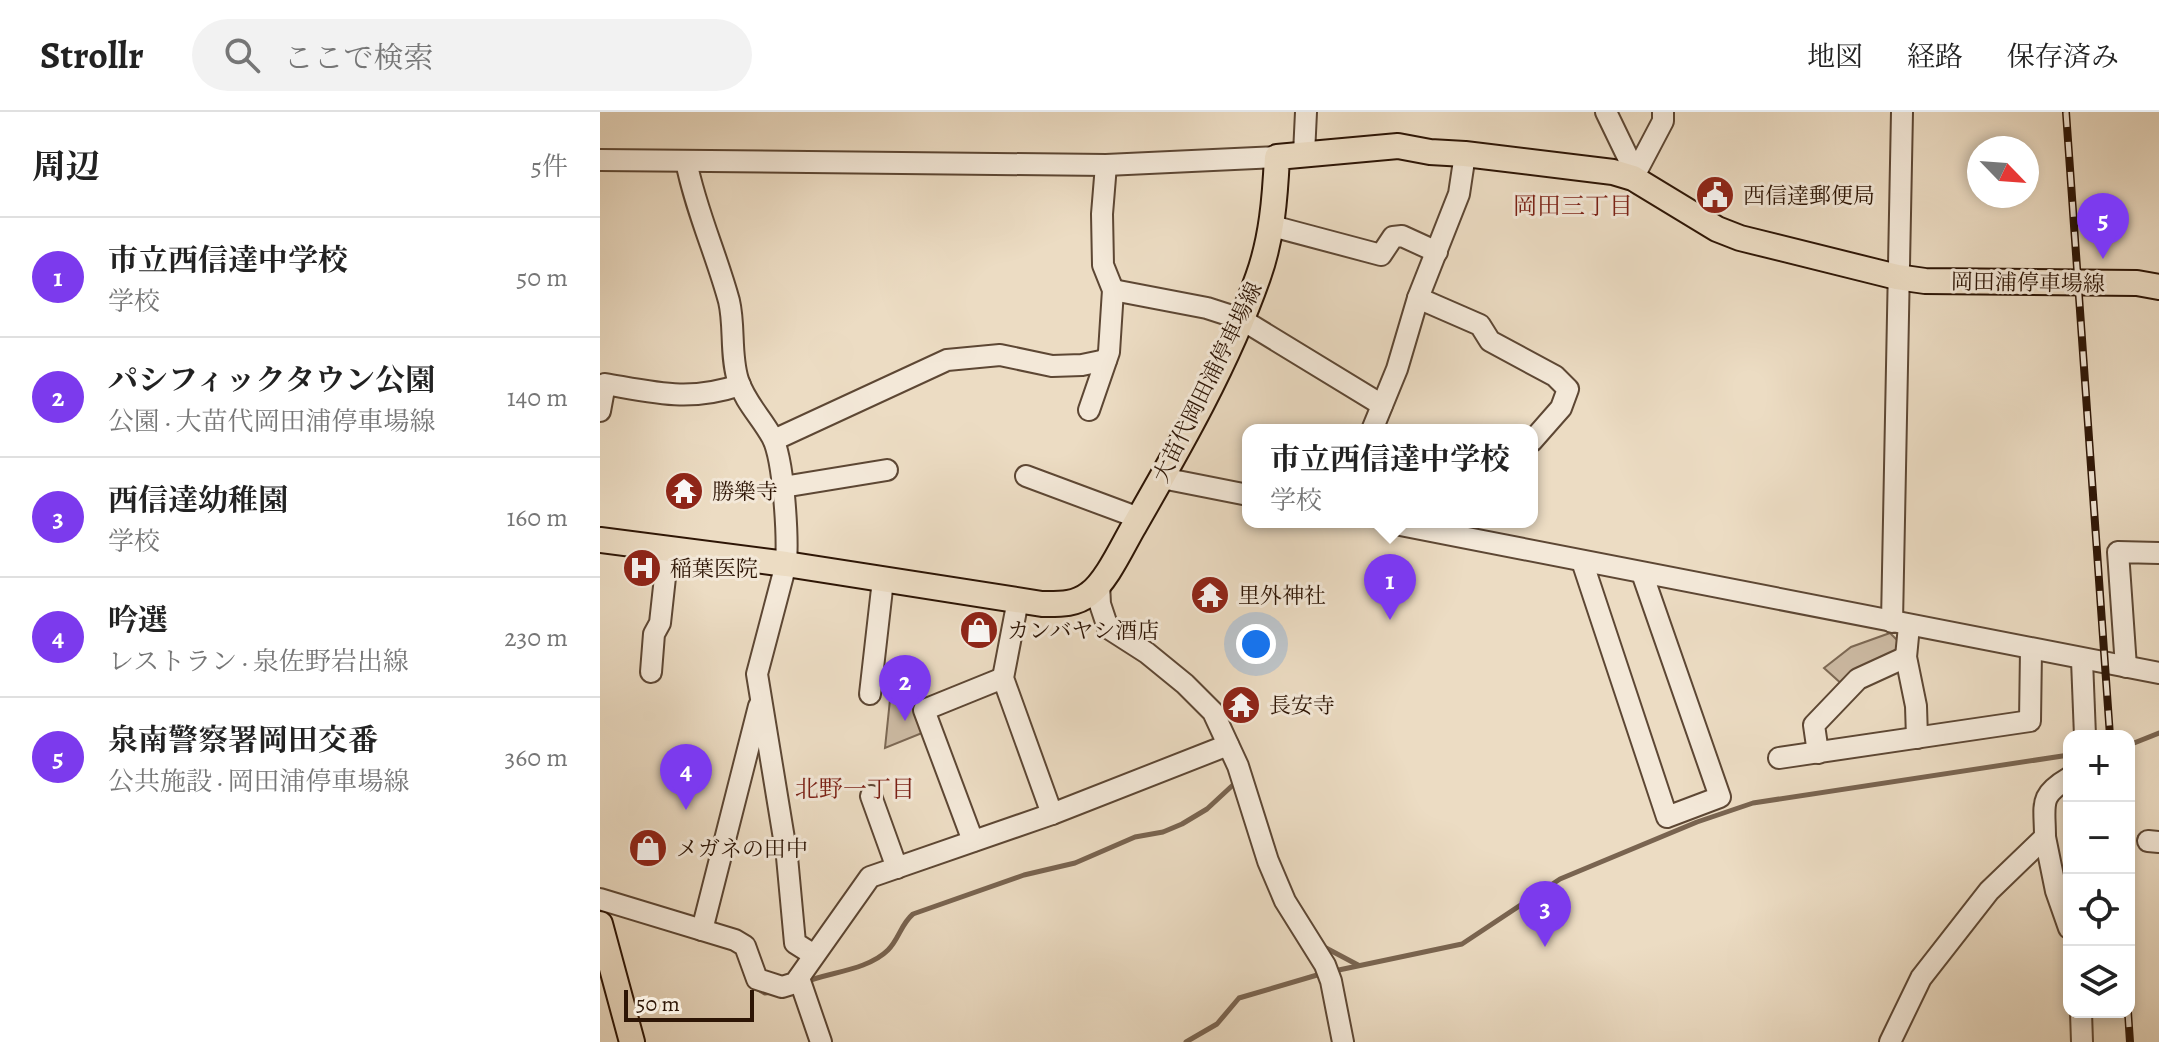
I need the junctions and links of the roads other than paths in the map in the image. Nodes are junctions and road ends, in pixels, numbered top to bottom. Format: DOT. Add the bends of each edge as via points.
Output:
graph roads {
  1 [pos="1306,112"];
  2 [pos="1606,112"];
  3 [pos="1663,112"];
  4 [pos="1902,112"];
  5 [pos="1304,154"];
  6 [pos="1465,154"];
  7 [pos="1277,157"];
  8 [pos="600,160"];
  9 [pos="686,161"];
  10 [pos="1106,165"];
  11 [pos="1634,175"];
  12 [pos="1272,226"];
  13 [pos="1437,252"];
  14 [pos="1897,277"];
  15 [pos="2159,287"];
  16 [pos="1113,290"];
  17 [pos="1418,298"];
  18 [pos="1241,319"];
  19 [pos="1106,360"];
  20 [pos="740,385"];
  21 [pos="1089,410"];
  22 [pos="600,411"];
  23 [pos="1376,422"];
  24 [pos="1538,434"];
  25 [pos="774,440"];
  26 [pos="887,470"];
  27 [pos="1026,476"];
  28 [pos="1162,478"];
  29 [pos="783,487"];
  30 [pos="1242,494"];
  31 [pos="1139,518"];
  32 [pos="1450,528"];
  33 [pos="1474,530"];
  34 [pos="600,540"];
  35 [pos="668,550"];
  36 [pos="2159,553"];
  37 [pos="1582,561"];
  38 [pos="786,564"];
  39 [pos="1642,573"];
  40 [pos="883,580"];
  41 [pos="1099,583"];
  42 [pos="1018,600"];
  43 [pos="1901,624"];
  44 [pos="2031,650"];
  45 [pos="1906,657"];
  46 [pos="2082,660"];
  47 [pos="2126,667"];
  48 [pos="651,672"];
  49 [pos="2159,673"];
  50 [pos="1003,678"];
  51 [pos="870,694"];
  52 [pos="761,698"];
  53 [pos="2085,730"];
  54 [pos="1917,738"];
  55 [pos="1228,745"];
  56 [pos="1818,753"];
  57 [pos="1779,758"];
  58 [pos="2063,782"];
  59 [pos="871,796"];
  60 [pos="1052,814"];
  61 [pos="2045,837"];
  62 [pos="973,841"];
  63 [pos="897,868"];
  64 [pos="600,899"];
  65 [pos="2063,911"];
  66 [pos="600,924"];
  67 [pos="702,930"];
  68 [pos="814,955"];
  69 [pos="799,978"];
  70 [pos="2081,1018"];
  71 [pos="632,1042"];
  72 [pos="821,1042"];
  73 [pos="1343,1042"];
  74 [pos="1890,1042"];
  75 [pos="2082,1042"];
  1 -- 5 [label="street"];
  2 -- 11 [label="street"];
  3 -- 11 [label="street"];
  4 -- 14 [label="street"];
  5 -- 6 [label="main road" via="1398,146"];
  5 -- 7 [label="main road"];
  6 -- 11 [label="main road"];
  6 -- 13 [label="street" via="1459,194"];
  7 -- 10 [label="street"];
  7 -- 12 [label="main road, 大苗代岡田浦停車場線"];
  8 -- 9 [label="street"];
  9 -- 10 [label="street"];
  9 -- 20 [label="street" via="729,302"];
  10 -- 16 [label="street" via="1103,265"];
  11 -- 14 [label="main road" via="1717,229 1740,238"];
  12 -- 13 [label="street" via="1381,255 1393,237 1402,236"];
  12 -- 18 [label="main road, 大苗代岡田浦停車場線"];
  13 -- 17 [label="street"];
  14 -- 15 [label="main road, 岡田浦停車場線"];
  14 -- 43 [label="street"];
  16 -- 18 [label="street"];
  16 -- 19 [label="street"];
  17 -- 23 [label="street"];
  17 -- 24 [label="street" via="1480,325 1490,341 1555,376 1568,389 1561,408"];
  18 -- 23 [label="street"];
  18 -- 28 [label="main road, 大苗代岡田浦停車場線"];
  19 -- 21 [label="street"];
  19 -- 25 [label="street" via="1052,366 1000,355 947,360"];
  20 -- 22 [label="street" via="693,396 605,384"];
  20 -- 25 [label="street"];
  25 -- 29 [label="street"];
  26 -- 29 [label="street"];
  27 -- 31 [label="street"];
  28 -- 30 [label="street"];
  28 -- 31 [label="main road, 大苗代岡田浦停車場線"];
  29 -- 38 [label="street"];
  31 -- 41 [label="main road, 大苗代岡田浦停車場線"];
  32 -- 33 [label="street"];
  33 -- 37 [label="street"];
  34 -- 35 [label="main road, 大苗代岡田浦停車場線"];
  35 -- 38 [label="main road, 大苗代岡田浦停車場線"];
  35 -- 48 [label="street"];
  36 -- 47 [label="street" via="2118,552"];
  37 -- 39 [label="street"];
  37 -- 39 [label="street" via="1667,817 1720,797"];
  38 -- 40 [label="main road, 大苗代岡田浦停車場線"];
  38 -- 52 [label="street" via="757,674"];
  39 -- 43 [label="street"];
  40 -- 42 [label="main road, 大苗代岡田浦停車場線"];
  40 -- 51 [label="street"];
  41 -- 42 [label="main road, 大苗代岡田浦停車場線" via="1081,600 1068,603"];
  41 -- 55 [label="street" via="1108,628 1185,684 1213,712"];
  42 -- 50 [label="street"];
  43 -- 44 [label="street"];
  43 -- 45 [label="street"];
  44 -- 46 [label="street"];
  44 -- 54 [label="street" via="2030,721"];
  45 -- 54 [label="street"];
  45 -- 56 [label="street" via="1858,679 1814,725"];
  46 -- 47 [label="street"];
  46 -- 53 [label="street"];
  47 -- 49 [label="street"];
  50 -- 60 [label="street"];
  50 -- 62 [label="street" via="924,710"];
  52 -- 67 [label="street"];
  52 -- 68 [label="street" via="795,943"];
  54 -- 56 [label="street"];
  55 -- 60 [label="street"];
  55 -- 73 [label="street" via="1285,901 1325,965"];
  56 -- 57 [label="street"];
  58 -- 61 [label="street" via="2045,799"];
  59 -- 63 [label="street"];
  60 -- 62 [label="street"];
  61 -- 65 [label="street"];
  61 -- 74 [label="street" via="1989,891 1921,978"];
  62 -- 63 [label="street"];
  63 -- 68 [label="street" via="870,877"];
  64 -- 67 [label="street"];
  66 -- 71 [label="main road"];
  67 -- 69 [label="street" via="745,946 757,979 767,984 782,987"];
  68 -- 69 [label="street"];
  69 -- 72 [label="street"];
  70 -- 75 [label="street"];
}
